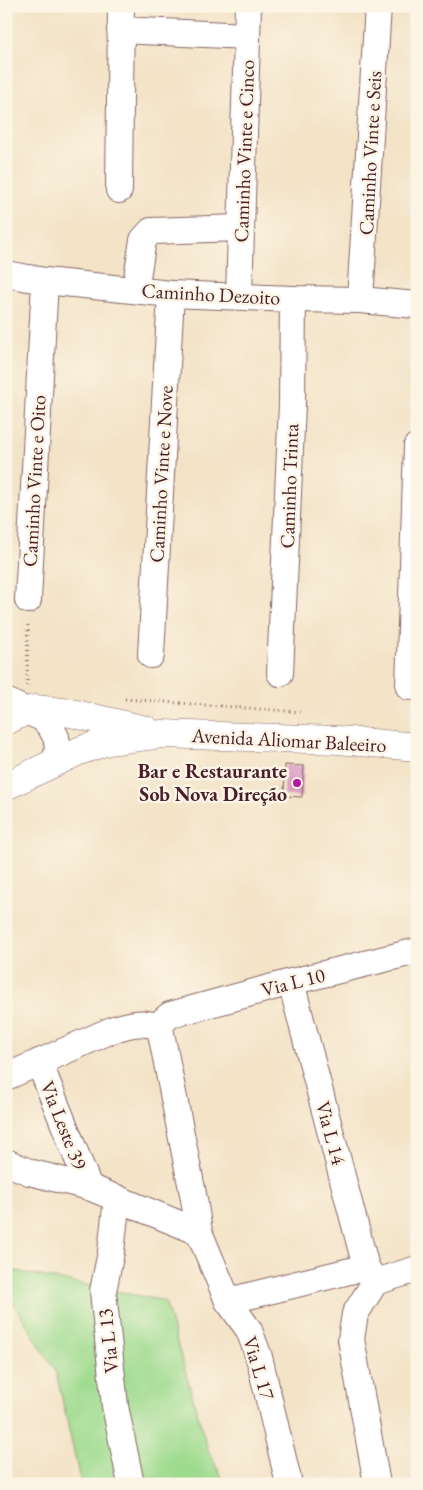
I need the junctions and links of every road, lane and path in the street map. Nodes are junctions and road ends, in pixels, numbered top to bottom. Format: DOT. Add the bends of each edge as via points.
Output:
graph roads {
  1 [pos="248,6"];
  2 [pos="378,6"];
  3 [pos="120,18"];
  4 [pos="247,36"];
  5 [pos="119,190"];
  6 [pos="241,228"];
  7 [pos="6,274"];
  8 [pos="45,281"];
  9 [pos="135,290"];
  10 [pos="171,294"];
  11 [pos="239,296"];
  12 [pos="293,299"];
  13 [pos="360,300"];
  14 [pos="417,305"];
  15 [pos="417,446"];
  16 [pos="28,600"];
  17 [pos="151,654"];
  18 [pos="280,673"];
  19 [pos="409,687"];
  20 [pos="124,698"];
  21 [pos="13,711"];
  22 [pos="310,713"];
  23 [pos="162,734"];
  24 [pos="417,747"];
  25 [pos="55,763"];
  26 [pos="12,780"];
  27 [pos="417,952"];
  28 [pos="291,982"];
  29 [pos="165,1021"];
  30 [pos="40,1062"];
  31 [pos="6,1077"];
  32 [pos="6,1162"];
  33 [pos="89,1187"];
  34 [pos="117,1198"];
  35 [pos="199,1232"];
  36 [pos="417,1268"];
  37 [pos="370,1274"];
  38 [pos="228,1301"];
  39 [pos="131,1484"];
  40 [pos="289,1484"];
  41 [pos="377,1484"];
  1 -- 4 [label="street, Caminho Vinte e Cinco"];
  2 -- 13 [label="street, Caminho Vinte e Seis"];
  3 -- 4 [label="street"];
  3 -- 5 [label="street"];
  4 -- 6 [label="street, Caminho Vinte e Cinco"];
  6 -- 9 [label="street" via="151,231 143,240"];
  6 -- 11 [label="street, Caminho Vinte e Cinco"];
  7 -- 8 [label="street, Caminho Dezoito"];
  8 -- 9 [label="street, Caminho Dezoito"];
  8 -- 16 [label="street, Caminho Vinte e Oito"];
  9 -- 10 [label="street, Caminho Dezoito"];
  10 -- 11 [label="street, Caminho Dezoito"];
  10 -- 17 [label="street, Caminho Vinte e Nove"];
  11 -- 12 [label="street, Caminho Dezoito"];
  12 -- 13 [label="street, Caminho Dezoito"];
  12 -- 18 [label="street, Caminho Trinta" via="292,422"];
  13 -- 14 [label="street, Caminho Dezoito"];
  15 -- 19 [label="street"];
  16 -- 21 [label="path"];
  20 -- 22 [label="path"];
  21 -- 23 [label="main road, Avenida Aliomar Baleeiro" via="35,709 71,713"];
  21 -- 25 [label="street" via="42,718 50,726 58,748"];
  23 -- 24 [label="main road, Avenida Aliomar Baleeiro" via="338,740"];
  23 -- 25 [label="main road, Avenida Aliomar Baleeiro" via="108,741"];
  25 -- 26 [label="main road, Avenida Aliomar Baleeiro"];
  27 -- 28 [label="street, Via L 10"];
  28 -- 29 [label="street, Via L 10"];
  28 -- 37 [label="street, Via L 14"];
  29 -- 30 [label="street, Via L 10" via="114,1029"];
  29 -- 35 [label="street, Via L 17"];
  30 -- 31 [label="street, Via L 10"];
  30 -- 33 [label="street, Via Leste 39"];
  32 -- 33 [label="street" via="29,1172"];
  33 -- 34 [label="street"];
  34 -- 35 [label="street"];
  34 -- 39 [label="street, Via L 13" via="103,1291 115,1406"];
  35 -- 38 [label="street, Via L 17"];
  36 -- 37 [label="street"];
  37 -- 38 [label="street"];
  37 -- 41 [label="street" via="355,1314 351,1339"];
  38 -- 40 [label="street, Via L 17" via="257,1349"];
}
